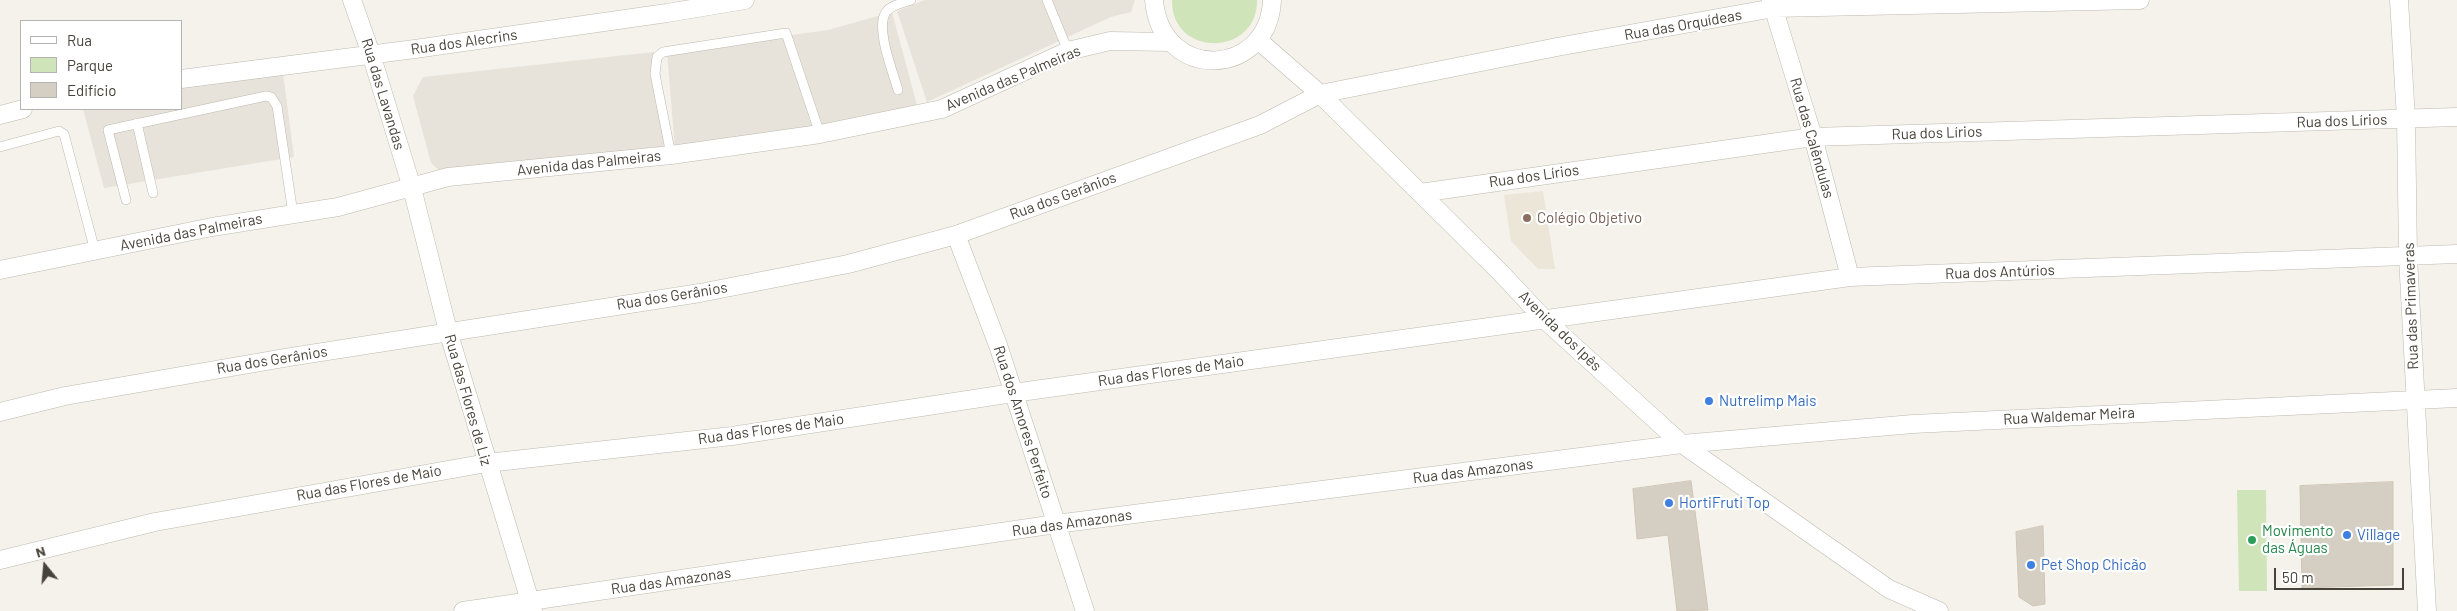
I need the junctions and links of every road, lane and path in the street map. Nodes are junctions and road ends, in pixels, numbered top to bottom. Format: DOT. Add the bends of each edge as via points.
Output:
graph roads {
  1 [pos="352,0"];
  2 [pos="746,0"];
  3 [pos="911,0"];
  4 [pos="1047,0"];
  5 [pos="1154,0"];
  6 [pos="1272,0"];
  7 [pos="2140,0"];
  8 [pos="2399,0"];
  9 [pos="1773,4"];
  10 [pos="1258,40"];
  11 [pos="1170,42"];
  12 [pos="1068,51"];
  13 [pos="371,54"];
  14 [pos="182,79"];
  15 [pos="898,90"];
  16 [pos="1320,94"];
  17 [pos="20,110"];
  18 [pos="0,115"];
  19 [pos="2457,117"];
  20 [pos="2406,119"];
  21 [pos="137,123"];
  22 [pos="820,134"];
  23 [pos="1813,137"];
  24 [pos="0,147"];
  25 [pos="671,155"];
  26 [pos="412,188"];
  27 [pos="153,193"];
  28 [pos="1420,193"];
  29 [pos="126,200"];
  30 [pos="293,214"];
  31 [pos="956,235"];
  32 [pos="95,250"];
  33 [pos="2457,254"];
  34 [pos="2408,257"];
  35 [pos="0,270"];
  36 [pos="1850,277"];
  37 [pos="1545,320"];
  38 [pos="448,331"];
  39 [pos="1013,393"];
  40 [pos="2457,398"];
  41 [pos="2415,400"];
  42 [pos="0,412"];
  43 [pos="1682,444"];
  44 [pos="486,463"];
  45 [pos="1056,524"];
  46 [pos="0,560"];
  47 [pos="1889,589"];
  48 [pos="531,606"];
  49 [pos="463,611"];
  50 [pos="1085,611"];
  51 [pos="1906,611"];
  52 [pos="1939,611"];
  53 [pos="2427,611"];
  1 -- 13 [label="street, Rua das Lavandas"];
  2 -- 13 [label="street, Rua dos Alecrins"];
  3 -- 15 [label="lane" via="891,8 882,22"];
  4 -- 12 [label="lane"];
  5 -- 11 [label="street" via="1155,15"];
  6 -- 10 [label="street" via="1267,25"];
  7 -- 9 [label="street, Rua das Orquídeas"];
  8 -- 20 [label="street, Rua das Primaveras"];
  9 -- 16 [label="street, Rua das Orquídeas"];
  9 -- 23 [label="street, Rua das Calêndulas"];
  10 -- 11 [label="street" via="1244,52 1212,61 1190,56"];
  10 -- 16 [label="street, Avenida dos Ipês"];
  11 -- 12 [label="street, Avenida das Palmeiras" via="1110,41"];
  12 -- 22 [label="street, Avenida das Palmeiras" via="942,109"];
  13 -- 14 [label="street, Rua dos Alecrins"];
  13 -- 26 [label="street, Rua das Lavandas"];
  16 -- 28 [label="street, Avenida dos Ipês"];
  16 -- 31 [label="street, Rua dos Gerânios" via="1260,125"];
  17 -- 18 [label="street"];
  19 -- 20 [label="street, Rua dos Lírios"];
  20 -- 23 [label="street, Rua dos Lírios"];
  20 -- 34 [label="street, Rua das Primaveras"];
  21 -- 27 [label="lane"];
  21 -- 29 [label="lane" via="111,128 107,133"];
  21 -- 30 [label="lane" via="271,97 277,106"];
  22 -- 25 [label="street, Avenida das Palmeiras"];
  22 -- 25 [label="lane" via="786,33 663,52 657,57 655,74"];
  23 -- 28 [label="street, Rua dos Lírios"];
  23 -- 36 [label="street, Rua das Calêndulas"];
  24 -- 32 [label="lane" via="59,131 64,134"];
  25 -- 26 [label="street, Avenida das Palmeiras" via="448,177"];
  26 -- 30 [label="street, Avenida das Palmeiras" via="338,207"];
  26 -- 38 [label="street, Rua das Flores de Liz"];
  28 -- 37 [label="street, Avenida dos Ipês"];
  30 -- 32 [label="street, Avenida das Palmeiras"];
  31 -- 38 [label="street, Rua dos Gerânios" via="848,264 700,292"];
  31 -- 39 [label="street, Rua dos Amores Perfeito"];
  32 -- 35 [label="street, Avenida das Palmeiras"];
  33 -- 34 [label="street, Rua dos Antúrios"];
  34 -- 36 [label="street, Rua dos Antúrios"];
  34 -- 41 [label="street, Rua das Primaveras"];
  36 -- 37 [label="street, Rua dos Antúrios"];
  37 -- 39 [label="street, Rua das Flores de Maio"];
  37 -- 43 [label="street, Avenida dos Ipês"];
  38 -- 42 [label="street, Rua dos Gerânios" via="65,396"];
  38 -- 44 [label="street, Rua das Flores de Liz"];
  39 -- 44 [label="street, Rua das Flores de Maio" via="732,436"];
  39 -- 45 [label="street, Rua dos Amores Perfeito"];
  40 -- 41 [label="street, Rua Waldemar Meira"];
  41 -- 43 [label="street, Rua Waldemar Meira" via="1912,424"];
  41 -- 53 [label="street, Rua das Primaveras"];
  43 -- 45 [label="street, Rua das Amazonas"];
  43 -- 47 [label="street, Avenida dos Ipês"];
  44 -- 46 [label="street, Rua das Flores de Maio" via="155,522"];
  44 -- 48 [label="street, Rua das Flores de Liz"];
  45 -- 48 [label="street, Rua das Amazonas"];
  45 -- 50 [label="street, Rua dos Amores Perfeito"];
  47 -- 51 [label="street, Avenida dos Ipês"];
  47 -- 52 [label="street, Avenida dos Ipês"];
  48 -- 49 [label="street, Rua das Amazonas"];
}
